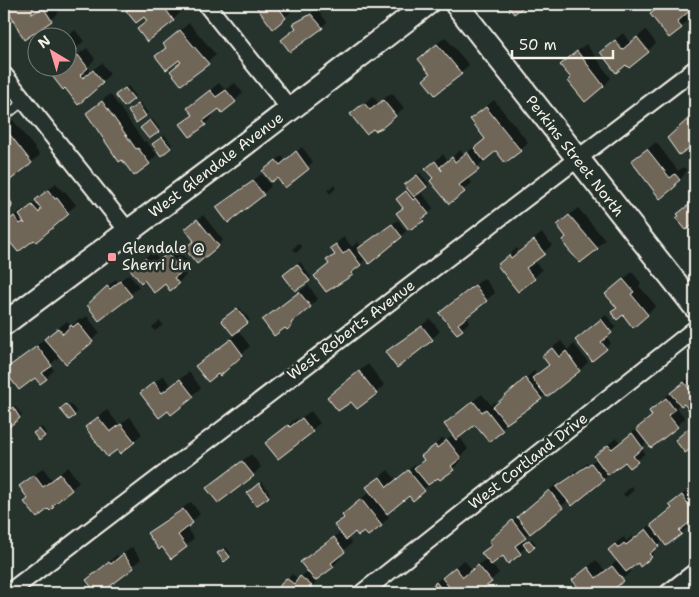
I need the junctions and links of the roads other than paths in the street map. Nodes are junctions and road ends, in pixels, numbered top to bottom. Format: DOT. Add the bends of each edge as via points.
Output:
graph roads {
  1 [pos="206,4"];
  2 [pos="427,4"];
  3 [pos="456,4"];
  4 [pos="695,69"];
  5 [pos="4,75"];
  6 [pos="24,101"];
  7 [pos="290,109"];
  8 [pos="4,117"];
  9 [pos="577,159"];
  10 [pos="128,231"];
  11 [pos="695,307"];
  12 [pos="4,324"];
  13 [pos="695,329"];
  14 [pos="695,572"];
  15 [pos="8,593"];
  16 [pos="362,593"];
  17 [pos="668,593"];
  1 -- 7 [label="street"];
  2 -- 7 [label="street, West Glendale Avenue"];
  3 -- 9 [label="street, Perkins Street North"];
  4 -- 9 [label="street, West Roberts Avenue"];
  5 -- 6 [label="street"];
  6 -- 8 [label="lane"];
  6 -- 10 [label="street"];
  7 -- 10 [label="street, West Glendale Avenue"];
  9 -- 11 [label="street, Perkins Street North"];
  9 -- 15 [label="street, West Roberts Avenue"];
  10 -- 12 [label="street, West Glendale Avenue"];
  13 -- 16 [label="street, West Cortland Drive"];
  14 -- 17 [label="street"];
}
